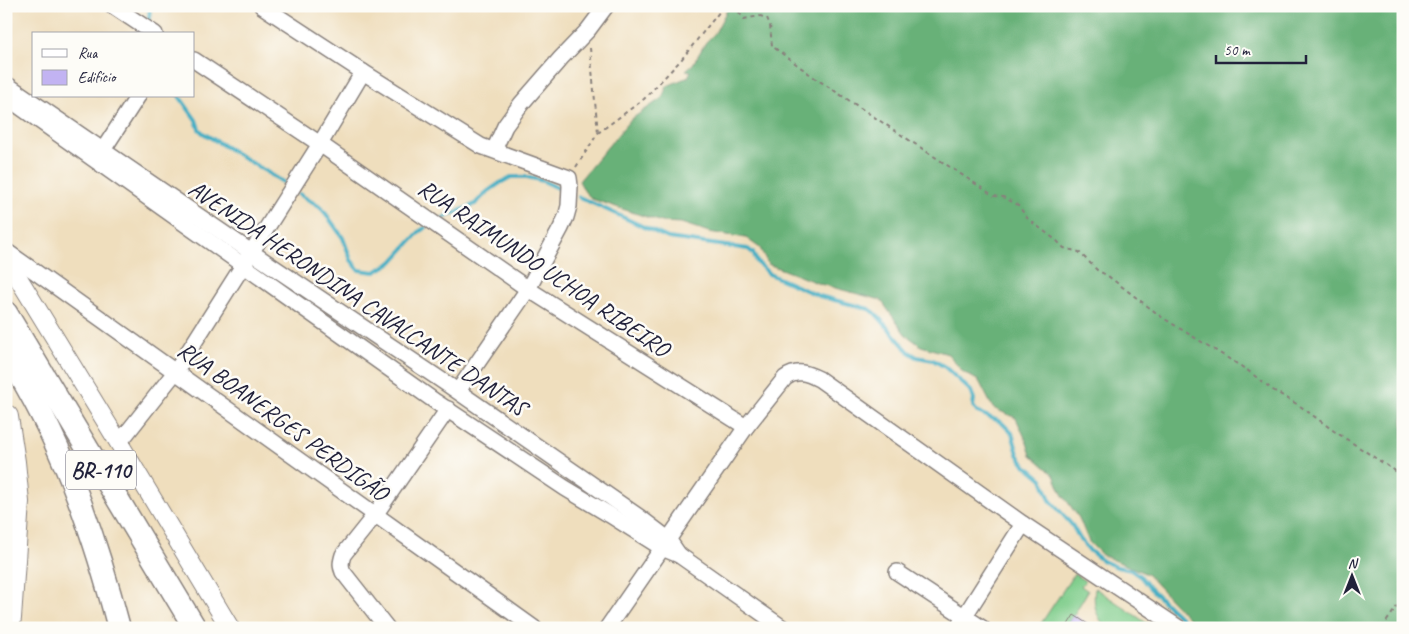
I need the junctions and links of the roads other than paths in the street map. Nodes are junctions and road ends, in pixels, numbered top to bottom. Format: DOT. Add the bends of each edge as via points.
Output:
graph roads {
  1 [pos="114,6"];
  2 [pos="262,6"];
  3 [pos="602,8"];
  4 [pos="283,12"];
  5 [pos="141,29"];
  6 [pos="195,61"];
  7 [pos="363,72"];
  8 [pos="6,84"];
  9 [pos="6,97"];
  10 [pos="137,98"];
  11 [pos="320,144"];
  12 [pos="103,150"];
  13 [pos="494,150"];
  14 [pos="6,251"];
  15 [pos="6,258"];
  16 [pos="247,258"];
  17 [pos="528,288"];
  18 [pos="6,313"];
  19 [pos="9,356"];
  20 [pos="176,371"];
  21 [pos="452,388"];
  22 [pos="442,406"];
  23 [pos="6,417"];
  24 [pos="746,427"];
  25 [pos="119,443"];
  26 [pos="375,515"];
  27 [pos="1024,524"];
  28 [pos="665,544"];
  29 [pos="897,572"];
  30 [pos="961,622"];
  31 [pos="7,628"];
  32 [pos="119,628"];
  33 [pos="195,628"];
  34 [pos="230,628"];
  35 [pos="387,628"];
  36 [pos="534,628"];
  37 [pos="607,628"];
  38 [pos="783,628"];
  39 [pos="982,628"];
  40 [pos="1179,628"];
  1 -- 5 [label="street"];
  2 -- 4 [label="street"];
  3 -- 13 [label="street" via="588,30 521,104 505,126"];
  4 -- 7 [label="street"];
  6 -- 11 [label="street, RUA RAIMUNDO UCHOA RIBEIRO"];
  7 -- 11 [label="street"];
  7 -- 13 [label="street" via="466,137"];
  8 -- 12 [label="street, AVENIDA HERONDINA CAVALCANTE DANTAS"];
  9 -- 16 [label="street, AVENIDA HERONDINA CAVALCANTE DANTAS"];
  10 -- 12 [label="street"];
  11 -- 16 [label="street"];
  11 -- 17 [label="street, RUA RAIMUNDO UCHOA RIBEIRO"];
  12 -- 16 [label="street, AVENIDA HERONDINA CAVALCANTE DANTAS"];
  13 -- 17 [label="street" via="569,178 566,217"];
  14 -- 20 [label="street, RUA BOANERGES PERDIGÃO"];
  15 -- 25 [label="street"];
  16 -- 20 [label="street"];
  16 -- 21 [label="street, AVENIDA HERONDINA CAVALCANTE DANTAS"];
  16 -- 22 [label="street, AVENIDA HERONDINA CAVALCANTE DANTAS"];
  17 -- 21 [label="street"];
  17 -- 24 [label="street, RUA RAIMUNDO UCHOA RIBEIRO"];
  18 -- 33 [label="main road, BR-110"];
  19 -- 32 [label="main road" via="71,476 87,518"];
  20 -- 25 [label="street"];
  20 -- 26 [label="street, RUA BOANERGES PERDIGÃO"];
  21 -- 22 [label="street"];
  21 -- 28 [label="street, AVENIDA HERONDINA CAVALCANTE DANTAS" via="639,517"];
  22 -- 26 [label="street"];
  22 -- 28 [label="street, AVENIDA HERONDINA CAVALCANTE DANTAS" via="565,488"];
  23 -- 31 [label="highway" via="17,502"];
  24 -- 27 [label="street" via="784,378 804,372 819,379"];
  24 -- 28 [label="street"];
  25 -- 34 [label="street"];
  26 -- 35 [label="street" via="343,555 341,566"];
  26 -- 36 [label="street, RUA BOANERGES PERDIGÃO"];
  27 -- 30 [label="street"];
  27 -- 40 [label="street"];
  28 -- 37 [label="street"];
  28 -- 38 [label="street, AVENIDA HERONDINA CAVALCANTE DANTAS"];
  29 -- 30 [label="street"];
  30 -- 39 [label="street"];
}
